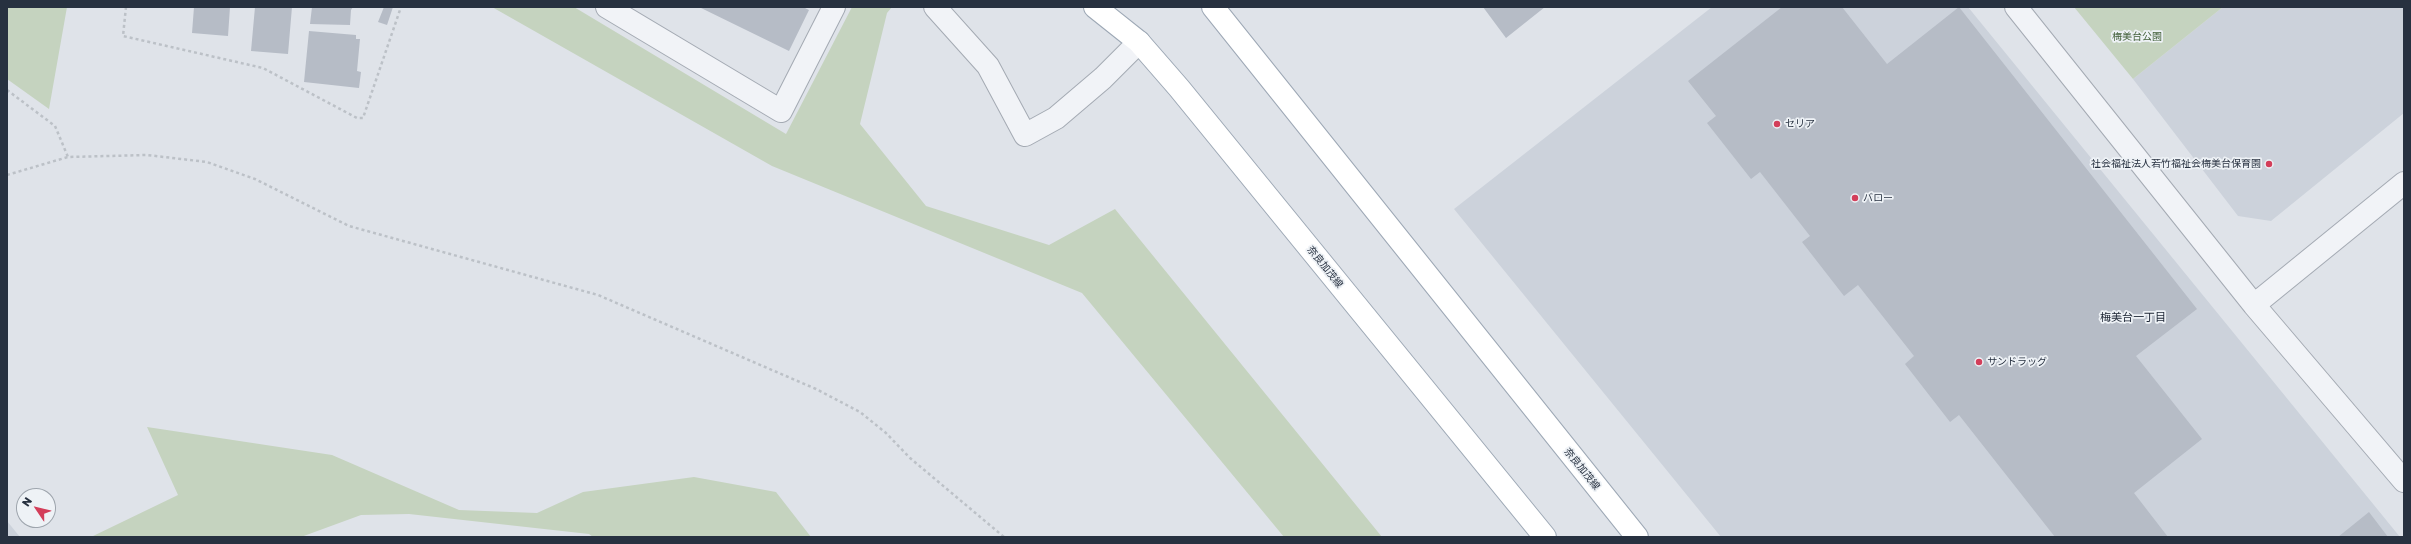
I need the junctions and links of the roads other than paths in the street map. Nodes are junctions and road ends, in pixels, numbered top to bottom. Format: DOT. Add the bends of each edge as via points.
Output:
graph roads {
  1 [pos="607,7"];
  2 [pos="834,7"];
  3 [pos="935,7"];
  4 [pos="1095,7"];
  5 [pos="1213,7"];
  6 [pos="2016,7"];
  7 [pos="1139,42"];
  8 [pos="2404,183"];
  9 [pos="2254,305"];
  10 [pos="2404,482"];
  11 [pos="1545,537"];
  12 [pos="1637,537"];
  1 -- 2 [label="street" via="781,111"];
  3 -- 7 [label="street" via="988,66 1025,135 1056,118 1103,78"];
  4 -- 7 [label="main road, 奈良加茂線"];
  5 -- 12 [label="main road, 奈良加茂線"];
  6 -- 9 [label="street"];
  7 -- 11 [label="main road, 奈良加茂線"];
  8 -- 9 [label="street"];
  9 -- 10 [label="street"];
}
